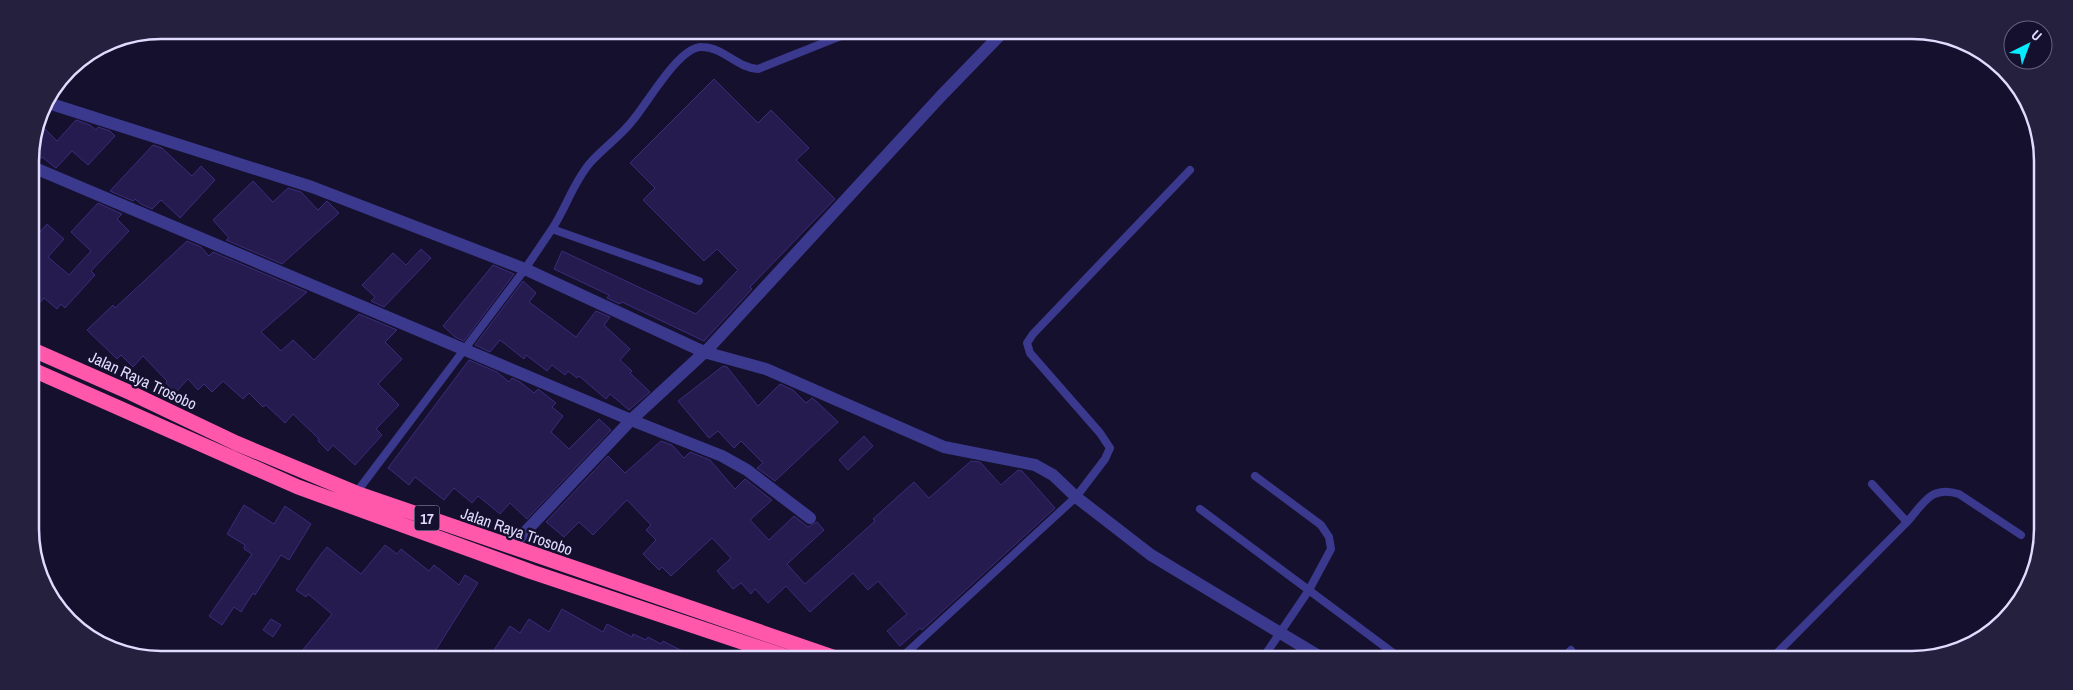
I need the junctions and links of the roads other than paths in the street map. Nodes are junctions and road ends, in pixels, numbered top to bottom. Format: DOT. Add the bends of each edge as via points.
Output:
graph roads {
  1 [pos="833,39"];
  2 [pos="997,39"];
  3 [pos="52,104"];
  4 [pos="39,170"];
  5 [pos="1190,170"];
  6 [pos="552,229"];
  7 [pos="526,267"];
  8 [pos="699,281"];
  9 [pos="710,346"];
  10 [pos="465,348"];
  11 [pos="39,353"];
  12 [pos="39,372"];
  13 [pos="630,420"];
  14 [pos="1255,476"];
  15 [pos="1872,484"];
  16 [pos="356,493"];
  17 [pos="1079,494"];
  18 [pos="1200,509"];
  19 [pos="810,518"];
  20 [pos="1907,522"];
  21 [pos="2020,535"];
  22 [pos="504,545"];
  23 [pos="486,556"];
  24 [pos="1309,590"];
  25 [pos="1281,632"];
  26 [pos="769,651"];
  27 [pos="815,651"];
  28 [pos="909,651"];
  29 [pos="1267,651"];
  30 [pos="1311,651"];
  31 [pos="1391,651"];
  32 [pos="1779,651"];
  1 -- 6 [label="lane" via="758,69 750,69 717,50 701,46 692,48 665,75 633,121 589,163"];
  2 -- 9 [label="street"];
  3 -- 7 [label="street" via="312,187"];
  4 -- 10 [label="street"];
  5 -- 17 [label="lane" via="1027,343 1030,353 1110,448 1106,459"];
  6 -- 7 [label="lane"];
  6 -- 8 [label="lane"];
  7 -- 9 [label="street"];
  7 -- 10 [label="lane"];
  9 -- 13 [label="street"];
  9 -- 17 [label="street" via="944,447 1035,465"];
  10 -- 13 [label="street"];
  10 -- 16 [label="lane"];
  11 -- 16 [label="highway, Jalan Raya Trosobo / 17" via="236,443"];
  12 -- 23 [label="highway, Jalan Raya Trosobo / 17" via="298,487"];
  13 -- 19 [label="street" via="722,456 747,470"];
  13 -- 22 [label="street"];
  14 -- 24 [label="lane" via="1321,525 1329,537 1332,549"];
  15 -- 20 [label="lane"];
  16 -- 22 [label="highway, Jalan Raya Trosobo / 17"];
  17 -- 25 [label="street" via="1151,555"];
  17 -- 28 [label="lane"];
  18 -- 24 [label="lane"];
  20 -- 21 [label="lane" via="1928,498 1939,491 1948,491 1959,494"];
  20 -- 32 [label="lane"];
  22 -- 23 [label="highway"];
  22 -- 27 [label="highway, Jalan Raya Trosobo / 17"];
  23 -- 26 [label="highway, Jalan Raya Trosobo / 17"];
  24 -- 25 [label="lane"];
  24 -- 31 [label="lane"];
  25 -- 29 [label="lane"];
  25 -- 30 [label="street"];
}
